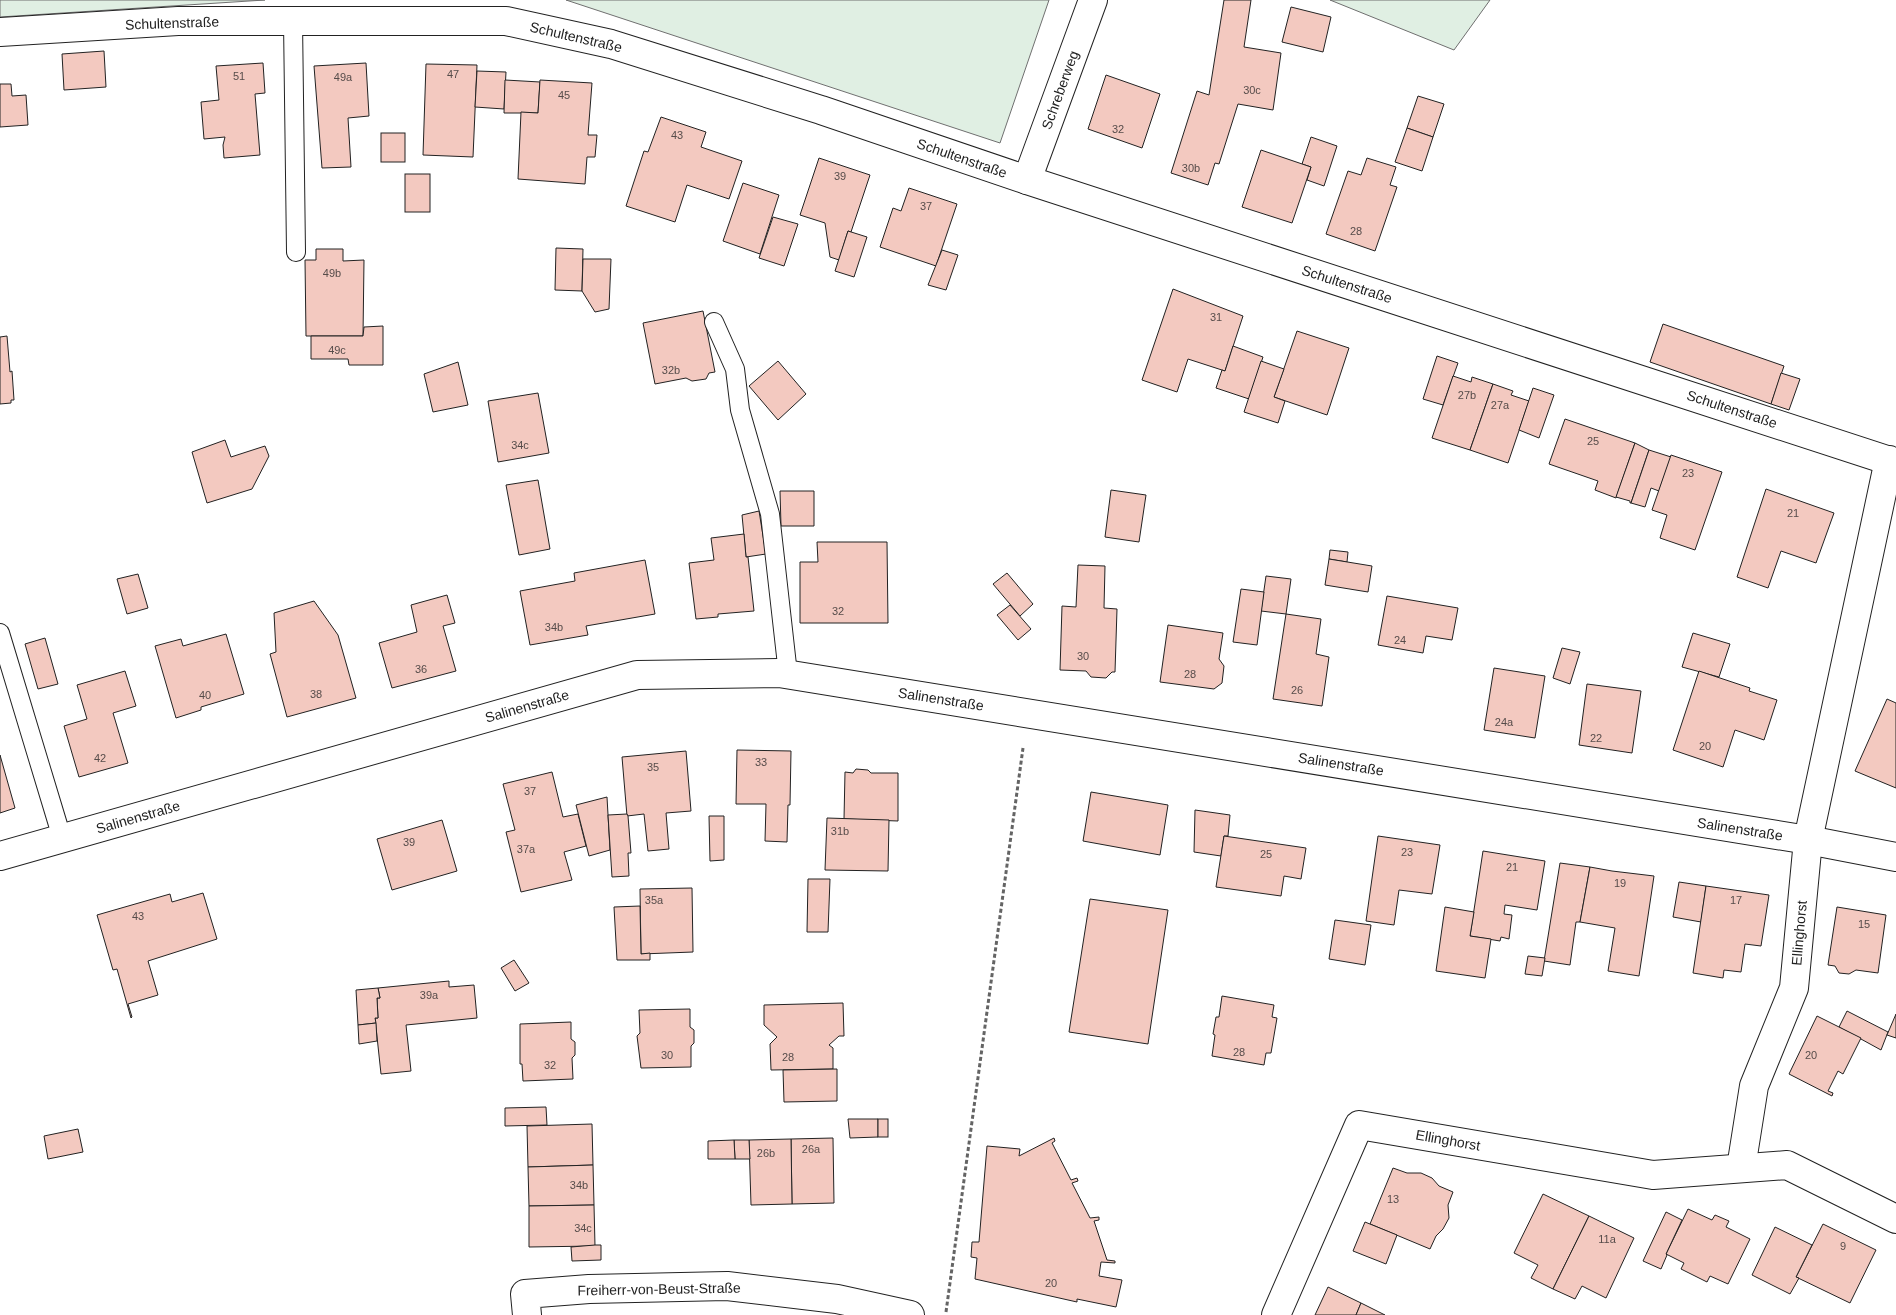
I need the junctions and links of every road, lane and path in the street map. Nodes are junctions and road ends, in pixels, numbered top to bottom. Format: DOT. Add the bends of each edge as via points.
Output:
graph roads {
  1 [pos="1093,0"];
  2 [pos="293,21"];
  3 [pos="0,32"];
  4 [pos="1026,180"];
  5 [pos="296,252"];
  6 [pos="714,322"];
  7 [pos="1893,461"];
  8 [pos="0,633"];
  9 [pos="788,674"];
  10 [pos="1028,713"];
  11 [pos="62,838"];
  12 [pos="1808,840"];
  13 [pos="0,856"];
  14 [pos="1896,857"];
  15 [pos="1741,1168"];
  16 [pos="1896,1219"];
  17 [pos="526,1304"];
  18 [pos="910,1315"];
  19 [pos="945,1315"];
  20 [pos="1276,1315"];
  1 -- 4 [label="street, Schreberweg"];
  2 -- 3 [label="street, Schultenstraße" via="178,21"];
  2 -- 4 [label="street, Schultenstraße" via="506,21 611,44 822,110"];
  2 -- 5 [label="lane"];
  4 -- 7 [label="street, Schultenstraße"];
  6 -- 9 [label="lane" via="735,370 740,410 770,514"];
  7 -- 12 [label="street, Ellinghorst"];
  8 -- 11 [label="lane"];
  9 -- 10 [label="street, Salinenstraße"];
  9 -- 11 [label="street, Salinenstraße" via="637,675"];
  10 -- 12 [label="street, Salinenstraße"];
  10 -- 19 [label="path"];
  11 -- 13 [label="street, Salinenstraße"];
  12 -- 14 [label="street, Salinenstraße"];
  12 -- 15 [label="street, Ellinghorst" via="1794,988 1754,1086"];
  15 -- 16 [label="street, Ellinghorst" via="1787,1165"];
  15 -- 20 [label="street, Ellinghorst" via="1653,1175 1359,1126"];
  17 -- 18 [label="street, Freiherr-von-Beust-Straße" via="589,1289 726,1286 837,1299"];
}
